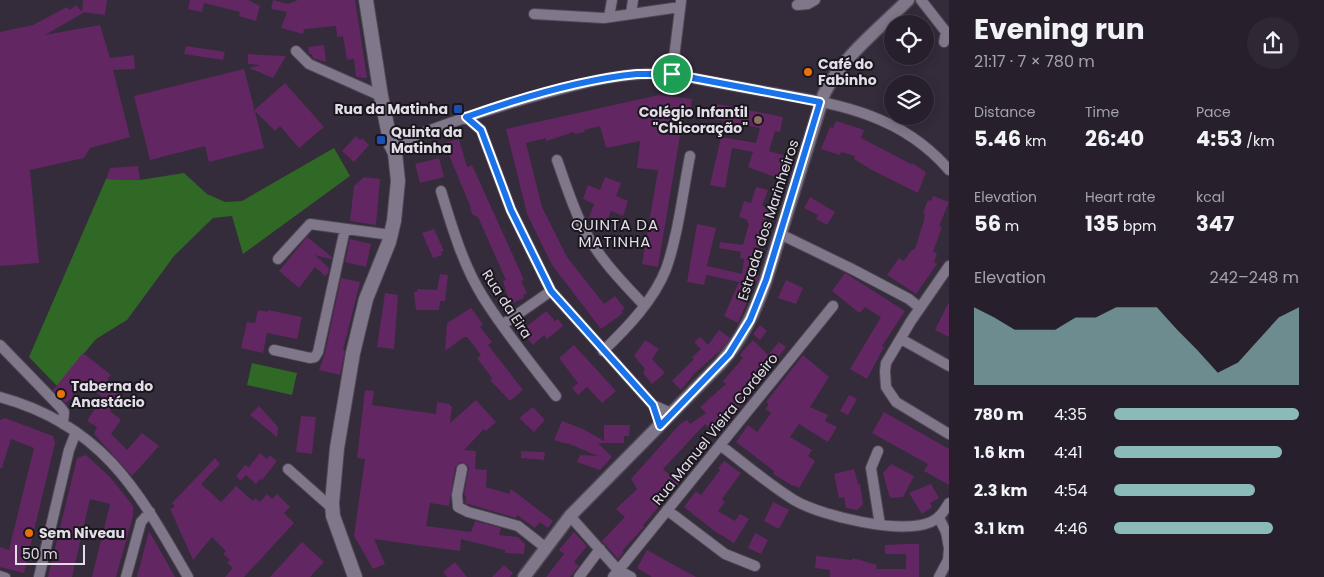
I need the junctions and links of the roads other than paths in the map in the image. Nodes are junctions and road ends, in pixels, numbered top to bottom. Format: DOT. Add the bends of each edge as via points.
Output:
graph roads {
  1 [pos="366,0"];
  2 [pos="612,0"];
  3 [pos="633,0"];
  4 [pos="815,0"];
  5 [pos="908,0"];
  6 [pos="921,0"];
  7 [pos="680,3"];
  8 [pos="797,5"];
  9 [pos="631,13"];
  10 [pos="534,14"];
  11 [pos="609,17"];
  12 [pos="944,42"];
  13 [pos="296,52"];
  14 [pos="672,74"];
  15 [pos="381,96"];
  16 [pos="820,102"];
  17 [pos="486,110"];
  18 [pos="466,117"];
  19 [pos="481,130"];
  20 [pos="391,145"];
  21 [pos="690,156"];
  22 [pos="557,160"];
  23 [pos="949,170"];
  24 [pos="441,191"];
  25 [pos="345,229"];
  26 [pos="780,234"];
  27 [pos="391,235"];
  28 [pos="278,259"];
  29 [pos="949,266"];
  30 [pos="551,291"];
  31 [pos="644,305"];
  32 [pos="833,306"];
  33 [pos="920,308"];
  34 [pos="502,325"];
  35 [pos="901,339"];
  36 [pos="0,345"];
  37 [pos="274,350"];
  38 [pos="603,351"];
  39 [pos="949,366"];
  40 [pos="556,396"];
  41 [pos="0,397"];
  42 [pos="653,405"];
  43 [pos="671,414"];
  44 [pos="63,424"];
  45 [pos="660,426"];
  46 [pos="76,432"];
  47 [pos="949,434"];
  48 [pos="720,445"];
  49 [pos="878,451"];
  50 [pos="288,468"];
  51 [pos="462,469"];
  52 [pos="949,503"];
  53 [pos="332,508"];
  54 [pos="667,510"];
  55 [pos="150,512"];
  56 [pos="570,516"];
  57 [pos="939,518"];
  58 [pos="880,525"];
  59 [pos="546,548"];
  60 [pos="949,548"];
  61 [pos="600,549"];
  62 [pos="755,566"];
  63 [pos="615,573"];
  64 [pos="0,575"];
  65 [pos="6,577"];
  66 [pos="39,577"];
  67 [pos="126,577"];
  68 [pos="188,577"];
  69 [pos="355,577"];
  70 [pos="524,577"];
  71 [pos="579,577"];
  72 [pos="631,577"];
  73 [pos="939,577"];
  1 -- 15 [label="main road"];
  2 -- 11 [label="street"];
  3 -- 9 [label="street"];
  4 -- 8 [label="street"];
  5 -- 16 [label="street, Estrada dos Marinheiros" via="840,69"];
  6 -- 12 [label="street" via="946,32"];
  7 -- 9 [label="street"];
  7 -- 14 [label="street"];
  9 -- 11 [label="street"];
  10 -- 11 [label="street"];
  13 -- 15 [label="street" via="309,64"];
  14 -- 16 [label="street"];
  14 -- 17 [label="street" via="614,76"];
  15 -- 20 [label="main road"];
  16 -- 23 [label="street" via="859,110 882,120 921,144"];
  16 -- 26 [label="street, Estrada dos Marinheiros"];
  17 -- 18 [label="street"];
  17 -- 19 [label="street"];
  18 -- 19 [label="street"];
  18 -- 20 [label="street"];
  19 -- 30 [label="street" via="511,210"];
  20 -- 27 [label="main road" via="389,154 396,188"];
  21 -- 31 [label="street" via="671,253 665,270"];
  22 -- 31 [label="street" via="582,225 592,242"];
  24 -- 34 [label="street, Rua da Eira" via="467,267"];
  25 -- 27 [label="street"];
  25 -- 28 [label="street" via="310,224"];
  25 -- 37 [label="street" via="318,352 310,358"];
  26 -- 33 [label="street" via="909,299"];
  26 -- 43 [label="street, Estrada dos Marinheiros" via="758,304 744,332 725,359"];
  27 -- 53 [label="main road" via="366,299 353,353 342,415"];
  29 -- 33 [label="street"];
  30 -- 34 [label="street"];
  30 -- 38 [label="street"];
  31 -- 38 [label="street"];
  32 -- 48 [label="street, Rua Manuel Vieira Cordeiro"];
  33 -- 35 [label="street"];
  34 -- 40 [label="street, Rua da Eira"];
  35 -- 39 [label="street"];
  35 -- 47 [label="street" via="884,371 890,395 907,411"];
  36 -- 44 [label="street" via="61,408"];
  38 -- 42 [label="street"];
  41 -- 44 [label="street"];
  42 -- 43 [label="street"];
  42 -- 45 [label="street"];
  43 -- 45 [label="street, Estrada dos Marinheiros"];
  44 -- 46 [label="street"];
  45 -- 56 [label="street, Estrada dos Marinheiros"];
  46 -- 55 [label="street" via="116,467"];
  46 -- 66 [label="street"];
  48 -- 54 [label="street, Rua Manuel Vieira Cordeiro"];
  48 -- 58 [label="street" via="795,501"];
  49 -- 58 [label="street" via="871,468"];
  50 -- 53 [label="street"];
  51 -- 59 [label="street" via="458,506 468,512 518,526"];
  52 -- 57 [label="street"];
  53 -- 69 [label="main road" via="335,525"];
  54 -- 62 [label="street" via="725,554"];
  54 -- 63 [label="street, Rua Manuel Vieira Cordeiro"];
  55 -- 67 [label="street" via="141,522"];
  55 -- 68 [label="street"];
  56 -- 59 [label="street, Estrada dos Marinheiros"];
  56 -- 61 [label="street"];
  57 -- 58 [label="street" via="919,526"];
  57 -- 60 [label="street"];
  59 -- 70 [label="street, Estrada dos Marinheiros"];
  60 -- 73 [label="street" via="948,560"];
  61 -- 63 [label="street"];
  61 -- 71 [label="street"];
  63 -- 72 [label="street"];
  64 -- 65 [label="street"];
}
